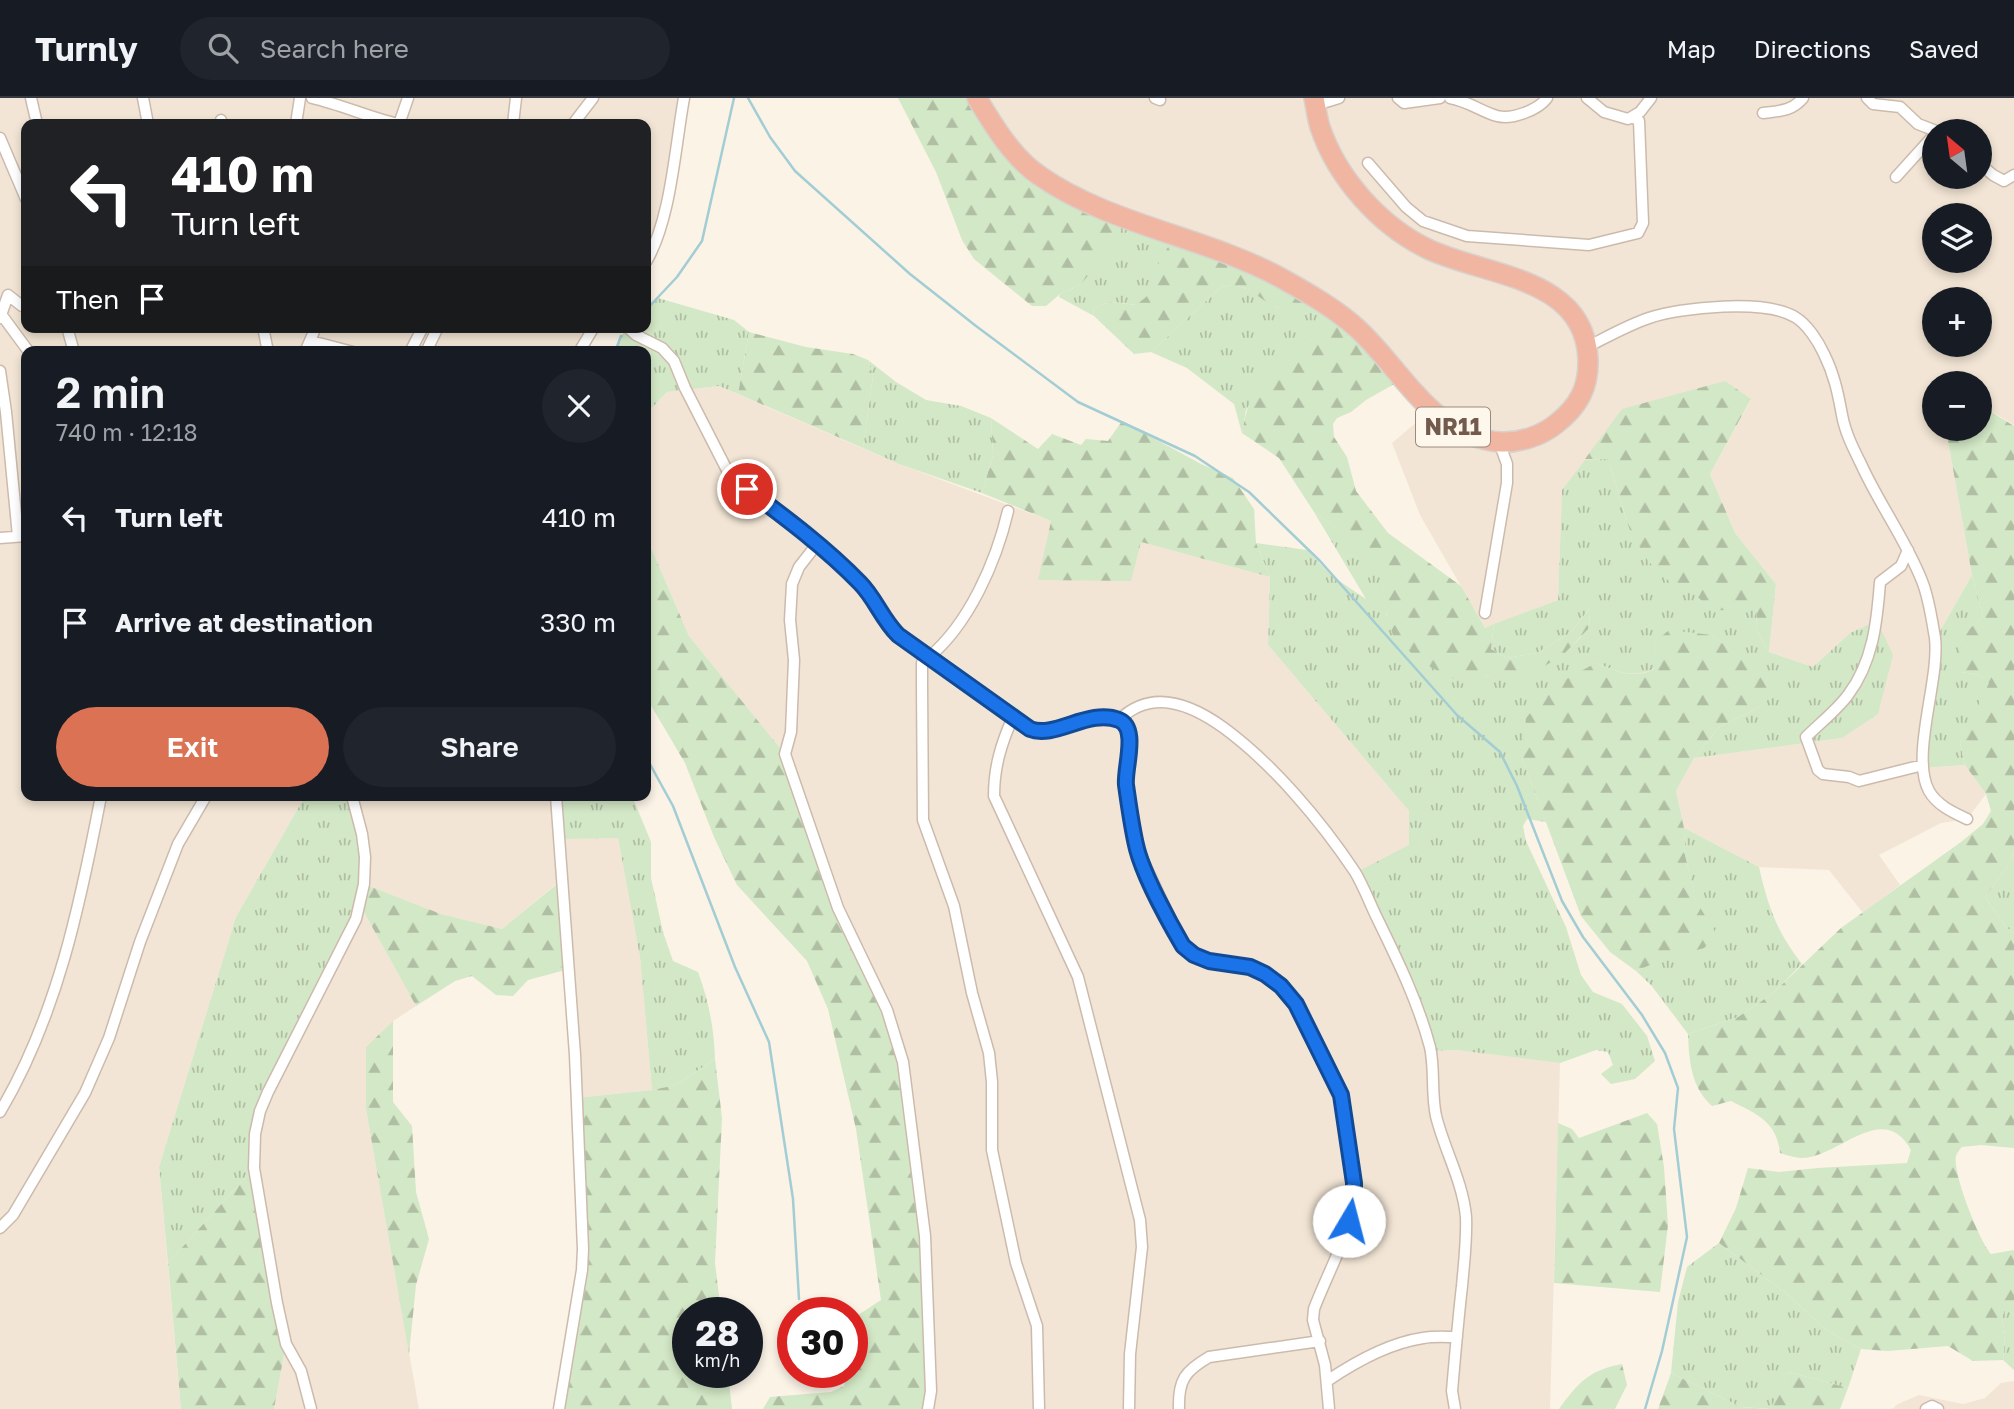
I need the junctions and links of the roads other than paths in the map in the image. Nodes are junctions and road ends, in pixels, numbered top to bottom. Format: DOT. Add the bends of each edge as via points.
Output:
graph roads {
  1 [pos="31,98"];
  2 [pos="143,98"];
  3 [pos="300,98"];
  4 [pos="312,98"];
  5 [pos="408,98"];
  6 [pos="516,98"];
  7 [pos="593,98"];
  8 [pos="684,98"];
  9 [pos="977,98"];
  10 [pos="1339,98"];
  11 [pos="1398,98"];
  12 [pos="1440,98"];
  13 [pos="1450,98"];
  14 [pos="1547,98"];
  15 [pos="1587,98"];
  16 [pos="1651,98"];
  17 [pos="1803,98"];
  18 [pos="1867,98"];
  19 [pos="1315,101"];
  20 [pos="1480,102"];
  21 [pos="1763,113"];
  22 [pos="1633,117"];
  23 [pos="36,119"];
  24 [pos="147,119"];
  25 [pos="297,119"];
  26 [pos="377,119"];
  27 [pos="400,119"];
  28 [pos="514,119"];
  29 [pos="577,119"];
  30 [pos="1922,126"];
  31 [pos="0,138"];
  32 [pos="1922,148"];
  33 [pos="1368,163"];
  34 [pos="1992,175"];
  35 [pos="2014,175"];
  36 [pos="1896,177"];
  37 [pos="21,187"];
  38 [pos="651,252"];
  39 [pos="21,305"];
  40 [pos="1,316"];
  41 [pos="634,333"];
  42 [pos="24,346"];
  43 [pos="1587,347"];
  44 [pos="0,372"];
  45 [pos="1499,442"];
  46 [pos="1008,511"];
  47 [pos="21,528"];
  48 [pos="21,536"];
  49 [pos="0,538"];
  50 [pos="817,544"];
  51 [pos="1908,550"];
  52 [pos="1485,613"];
  53 [pos="927,657"];
  54 [pos="1013,717"];
  55 [pos="1119,720"];
  56 [pos="1923,765"];
  57 [pos="100,801"];
  58 [pos="203,801"];
  59 [pos="353,801"];
  60 [pos="556,801"];
  61 [pos="1966,819"];
  62 [pos="0,1112"];
  63 [pos="0,1228"];
  64 [pos="1457,1337"];
  65 [pos="1320,1341"];
  66 [pos="1327,1381"];
  67 [pos="312,1409"];
  68 [pos="559,1409"];
  69 [pos="928,1409"];
  70 [pos="1039,1409"];
  71 [pos="1129,1409"];
  72 [pos="1179,1409"];
  73 [pos="1329,1409"];
  74 [pos="1455,1409"];
  75 [pos="1926,1409"];
  76 [pos="1938,1409"];
  1 -- 23 [label="street"];
  2 -- 24 [label="street"];
  3 -- 25 [label="street"];
  4 -- 26 [label="street"];
  5 -- 27 [label="street"];
  6 -- 28 [label="street"];
  7 -- 29 [label="street"];
  8 -- 38 [label="street" via="667,200"];
  9 -- 45 [label="highway, NR11" via="1017,155 1038,175 1070,194 1279,277 1357,328 1431,411 1483,441"];
  10 -- 19 [label="street"];
  11 -- 12 [label="street" via="1404,103"];
  13 -- 20 [label="street"];
  14 -- 20 [label="street" via="1533,109 1503,117 1495,116"];
  15 -- 22 [label="street" via="1618,117"];
  16 -- 22 [label="street"];
  17 -- 21 [label="street" via="1796,107"];
  18 -- 30 [label="street" via="1873,104 1900,107"];
  19 -- 43 [label="highway, NR11" via="1320,127 1342,171 1366,202 1404,235 1429,249 1545,290 1571,313 1583,330"];
  22 -- 33 [label="street" via="1639,121 1643,223 1638,233 1589,245 1466,236 1423,221"];
  31 -- 37 [label="street"];
  32 -- 36 [label="street"];
  34 -- 35 [label="street" via="2004,181"];
  39 -- 40 [label="street" via="8,295"];
  40 -- 42 [label="street"];
  41 -- 50 [label="street" via="662,348 674,361 729,474"];
  43 -- 45 [label="highway, NR11" via="1588,379 1576,406 1549,430"];
  43 -- 51 [label="street" via="1642,321 1677,311 1761,307 1795,317 1823,352 1853,448"];
  44 -- 47 [label="street"];
  45 -- 52 [label="street" via="1507,464 1507,483"];
  46 -- 53 [label="street" via="999,547 960,623 941,648"];
  48 -- 49 [label="street"];
  50 -- 53 [label="street" via="862,585 891,629"];
  50 -- 69 [label="street" via="792,584 794,660 791,732 785,754 838,908 887,1010 903,1062 925,1236"];
  51 -- 56 [label="street" via="1923,584 1935,640"];
  51 -- 56 [label="street" via="1901,566 1880,582 1874,636 1865,666 1848,695 1806,737 1823,774 1860,781"];
  53 -- 54 [label="street"];
  53 -- 70 [label="street" via="922,663 923,820 954,906 989,1053 992,1150 1016,1263 1037,1326"];
  54 -- 55 [label="street" via="1038,732 1096,718"];
  54 -- 71 [label="street" via="999,749 994,796 1079,977 1140,1220 1142,1247"];
  55 -- 64 [label="street" via="1137,706 1167,702 1220,725 1250,747 1296,796 1356,876 1406,977 1431,1051 1434,1107 1466,1215"];
  55 -- 65 [label="street" via="1130,735 1126,781 1137,848 1183,946 1209,961 1250,967 1281,986 1296,1004 1341,1095 1354,1201 1314,1310"];
  56 -- 61 [label="street" via="1928,789 1950,811"];
  57 -- 62 [label="street" via="68,951 30,1055"];
  58 -- 63 [label="street" via="178,844 85,1093 13,1214"];
  59 -- 67 [label="street" via="365,857 356,919 268,1092 256,1134 254,1168 277,1303 286,1344 301,1371"];
  60 -- 68 [label="street" via="583,1249"];
  64 -- 66 [label="street" via="1423,1338 1382,1351"];
  64 -- 74 [label="street"];
  65 -- 66 [label="street"];
  65 -- 72 [label="street" via="1209,1357 1182,1380"];
  66 -- 73 [label="street"];
  75 -- 76 [label="street"];
}
